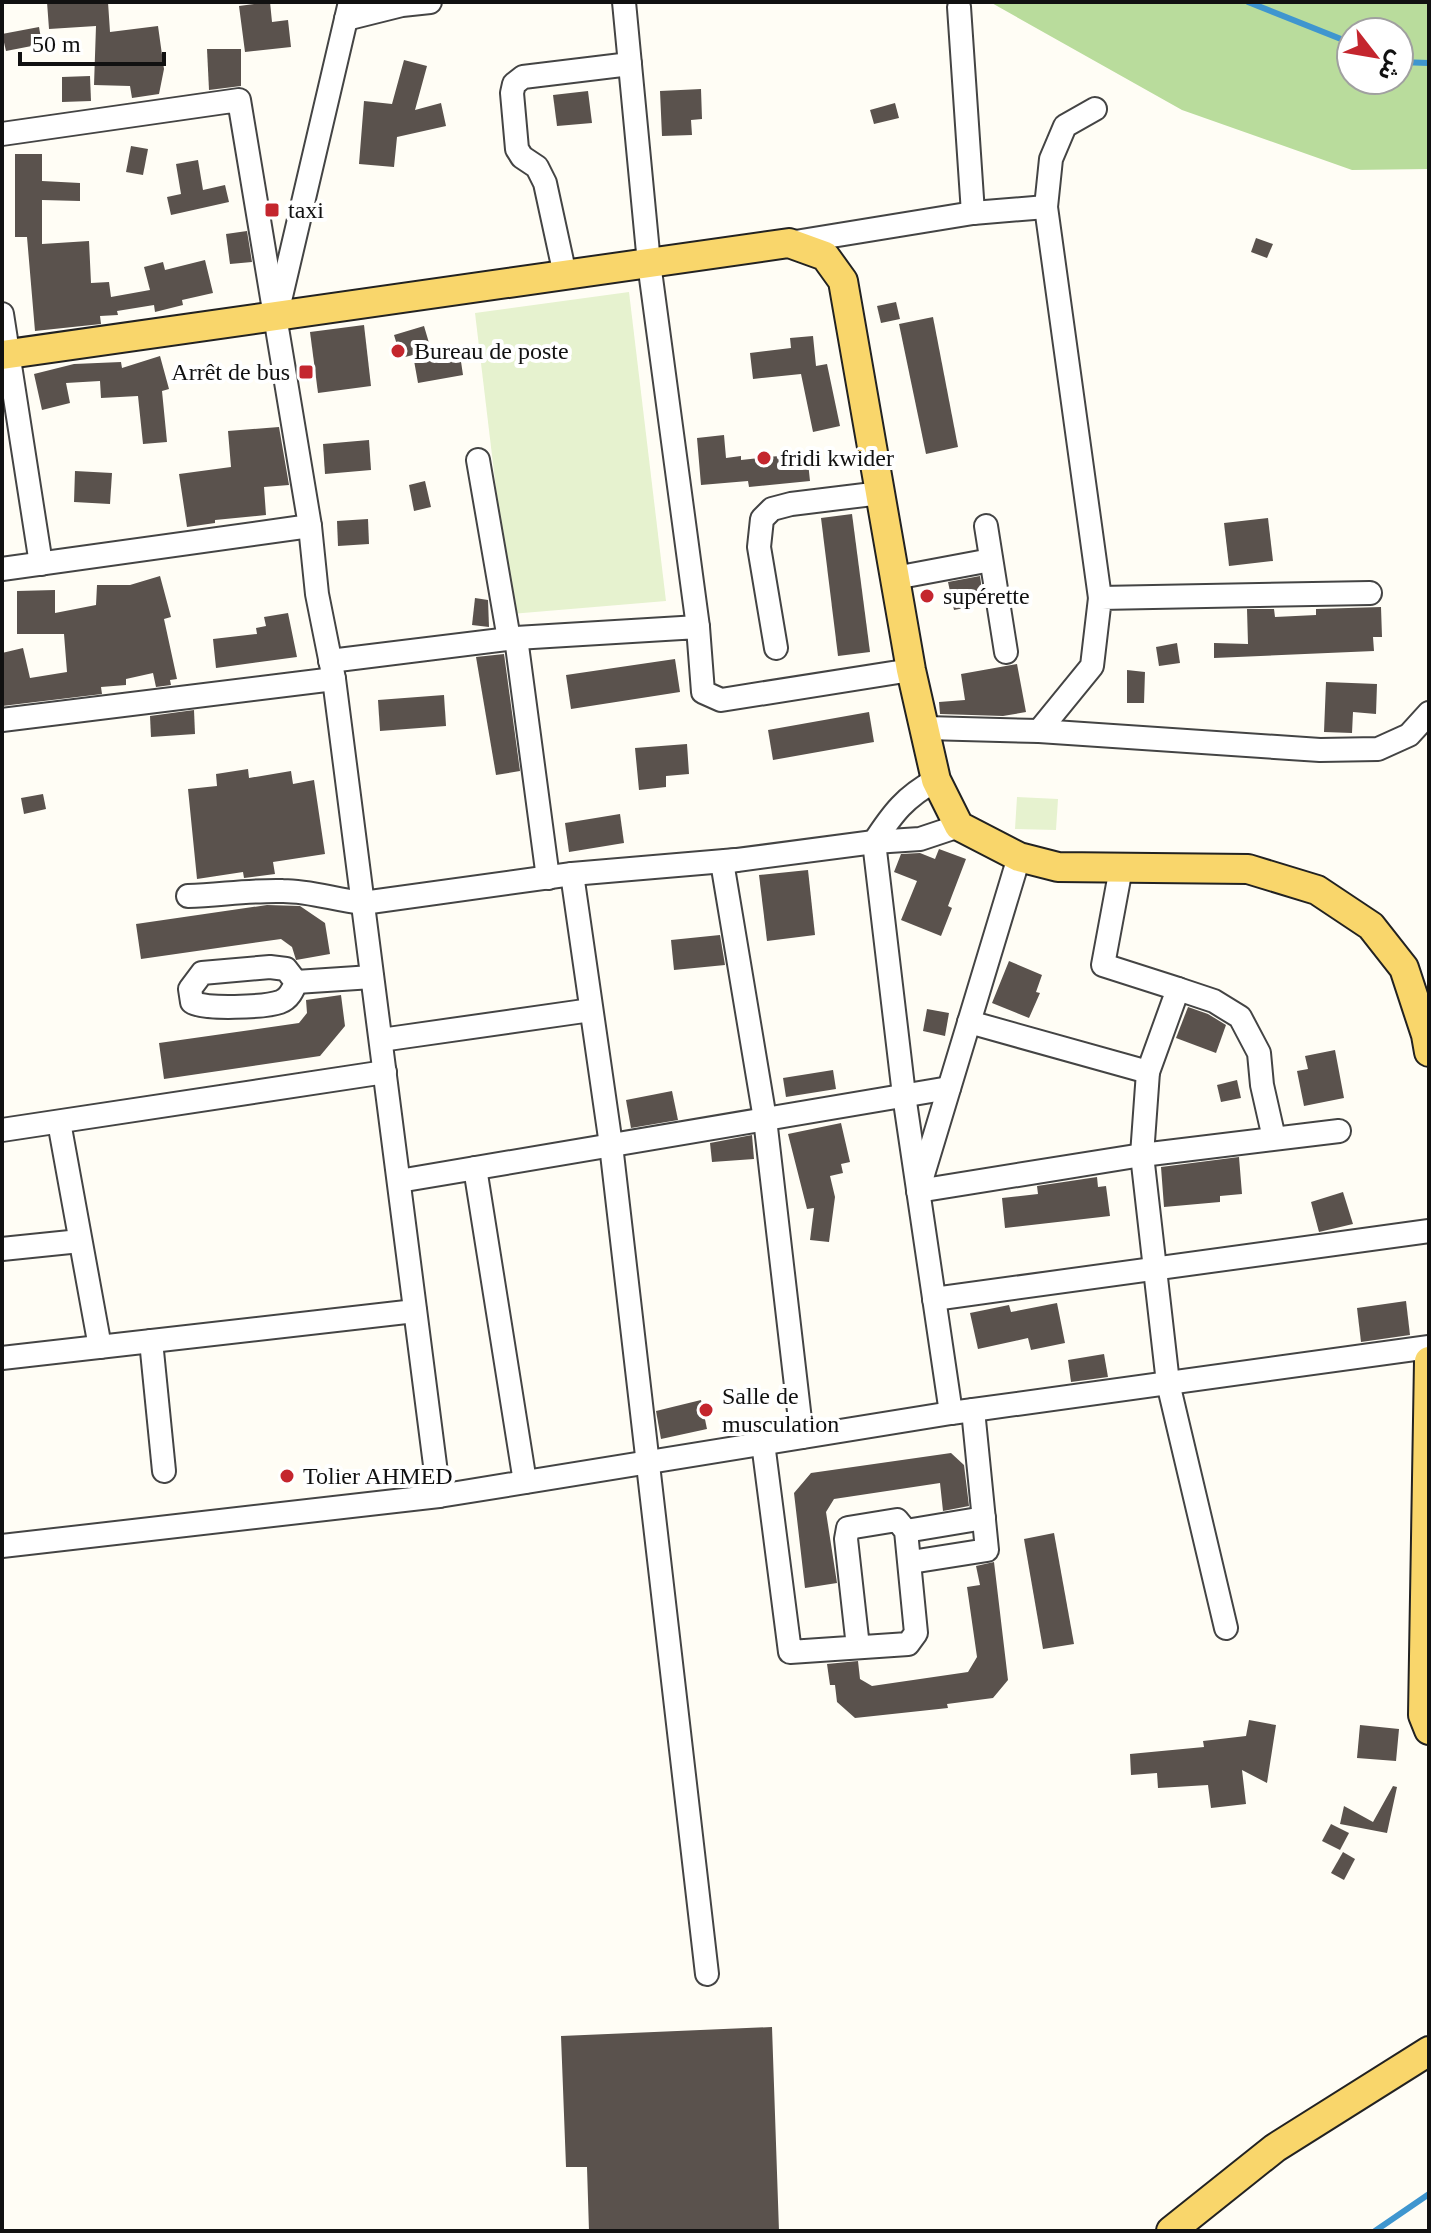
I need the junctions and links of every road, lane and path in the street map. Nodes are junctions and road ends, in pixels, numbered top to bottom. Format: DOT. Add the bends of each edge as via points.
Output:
graph roads {
  1 [pos="430,2"];
  2 [pos="624,2"];
  3 [pos="959,7"];
  4 [pos="348,10"];
  5 [pos="630,64"];
  6 [pos="1095,109"];
  7 [pos="2,134"];
  8 [pos="1046,207"];
  9 [pos="973,213"];
  10 [pos="789,243"];
  11 [pos="649,263"];
  12 [pos="565,275"];
  13 [pos="2,314"];
  14 [pos="276,316"];
  15 [pos="5,354"];
  16 [pos="478,460"];
  17 [pos="881,493"];
  18 [pos="310,526"];
  19 [pos="986,526"];
  20 [pos="991,560"];
  21 [pos="41,564"];
  22 [pos="2,569"];
  23 [pos="895,578"];
  24 [pos="1370,593"];
  25 [pos="1100,598"];
  26 [pos="698,627"];
  27 [pos="512,639"];
  28 [pos="776,648"];
  29 [pos="1006,652"];
  30 [pos="332,670"];
  31 [pos="911,670"];
  32 [pos="1429,713"];
  33 [pos="2,720"];
  34 [pos="926,728"];
  35 [pos="1039,731"];
  36 [pos="936,780"];
  37 [pos="959,826"];
  38 [pos="874,842"];
  39 [pos="1019,857"];
  40 [pos="737,860"];
  41 [pos="1121,868"];
  42 [pos="572,874"];
  43 [pos="548,878"];
  44 [pos="188,896"];
  45 [pos="363,903"];
  46 [pos="372,977"];
  47 [pos="296,982"];
  48 [pos="1178,989"];
  49 [pos="591,1010"];
  50 [pos="969,1022"];
  51 [pos="381,1040"];
  52 [pos="1429,1052"];
  53 [pos="385,1072"];
  54 [pos="1148,1072"];
  55 [pos="949,1088"];
  56 [pos="904,1095"];
  57 [pos="765,1119"];
  58 [pos="59,1122"];
  59 [pos="2,1130"];
  60 [pos="1339,1131"];
  61 [pos="1274,1138"];
  62 [pos="611,1145"];
  63 [pos="1142,1155"];
  64 [pos="475,1168"];
  65 [pos="399,1181"];
  66 [pos="918,1191"];
  67 [pos="1429,1231"];
  68 [pos="80,1241"];
  69 [pos="2,1249"];
  70 [pos="1155,1269"];
  71 [pos="934,1299"];
  72 [pos="415,1311"];
  73 [pos="151,1341"];
  74 [pos="100,1347"];
  75 [pos="1429,1347"];
  76 [pos="2,1358"];
  77 [pos="1429,1361"];
  78 [pos="1168,1383"];
  79 [pos="973,1410"];
  80 [pos="951,1413"];
  81 [pos="802,1437"];
  82 [pos="763,1443"];
  83 [pos="649,1462"];
  84 [pos="164,1471"];
  85 [pos="525,1482"];
  86 [pos="439,1496"];
  87 [pos="984,1518"];
  88 [pos="906,1531"];
  89 [pos="2,1546"];
  90 [pos="911,1562"];
  91 [pos="1226,1628"];
  92 [pos="858,1647"];
  93 [pos="1429,1730"];
  94 [pos="707,1974"];
  95 [pos="1429,2051"];
  96 [pos="1171,2231"];
  1 -- 4 [label="street"];
  2 -- 5 [label="street"];
  3 -- 9 [label="street"];
  4 -- 14 [label="street"];
  5 -- 11 [label="street"];
  5 -- 12 [label="street" via="523,77 514,84 517,149 545,183"];
  6 -- 8 [label="street" via="1065,126 1051,159"];
  7 -- 14 [label="street" via="239,100"];
  8 -- 9 [label="street"];
  8 -- 25 [label="street"];
  9 -- 10 [label="street"];
  10 -- 11 [label="main road"];
  10 -- 17 [label="main road" via="825,256 843,281"];
  11 -- 12 [label="main road"];
  11 -- 26 [label="street"];
  12 -- 14 [label="main road"];
  13 -- 15 [label="street"];
  14 -- 15 [label="main road"];
  14 -- 18 [label="street"];
  15 -- 21 [label="street"];
  16 -- 27 [label="street"];
  17 -- 23 [label="main road"];
  17 -- 28 [label="street" via="791,504 772,509 762,519 759,547"];
  18 -- 21 [label="street"];
  18 -- 30 [label="street"];
  19 -- 20 [label="street"];
  20 -- 23 [label="street"];
  20 -- 29 [label="street"];
  21 -- 22 [label="street"];
  23 -- 31 [label="main road"];
  24 -- 25 [label="street"];
  25 -- 35 [label="street" via="1092,666"];
  26 -- 27 [label="street"];
  26 -- 31 [label="street" via="703,692 721,700"];
  27 -- 30 [label="street"];
  27 -- 43 [label="street"];
  30 -- 33 [label="street"];
  30 -- 45 [label="street"];
  31 -- 34 [label="main road"];
  32 -- 35 [label="street" via="1409,735 1378,749 1320,750"];
  34 -- 35 [label="street"];
  34 -- 36 [label="main road"];
  36 -- 37 [label="main road"];
  36 -- 38 [label="street" via="895,810"];
  37 -- 38 [label="street" via="920,839"];
  37 -- 39 [label="main road"];
  38 -- 40 [label="street"];
  38 -- 56 [label="street"];
  39 -- 41 [label="main road" via="1058,867"];
  39 -- 50 [label="street"];
  40 -- 42 [label="street"];
  40 -- 57 [label="street" via="722,862"];
  41 -- 48 [label="street" via="1103,965"];
  41 -- 52 [label="main road" via="1248,869 1317,890 1371,926 1404,968"];
  42 -- 43 [label="street"];
  42 -- 49 [label="street"];
  43 -- 45 [label="street"];
  44 -- 45 [label="street" via="282,891"];
  45 -- 46 [label="street"];
  46 -- 47 [label="street"];
  46 -- 51 [label="street"];
  48 -- 54 [label="street"];
  48 -- 61 [label="street" via="1240,1017 1259,1053"];
  49 -- 51 [label="street"];
  49 -- 62 [label="street"];
  50 -- 54 [label="street"];
  50 -- 55 [label="street"];
  51 -- 53 [label="street"];
  53 -- 58 [label="street"];
  53 -- 65 [label="street"];
  54 -- 63 [label="street"];
  55 -- 56 [label="street"];
  55 -- 66 [label="street"];
  56 -- 57 [label="street"];
  56 -- 66 [label="street"];
  57 -- 62 [label="street"];
  57 -- 81 [label="street"];
  58 -- 59 [label="street"];
  58 -- 68 [label="street"];
  60 -- 61 [label="street"];
  61 -- 63 [label="street"];
  62 -- 64 [label="street"];
  62 -- 83 [label="street"];
  63 -- 66 [label="street"];
  63 -- 70 [label="street"];
  64 -- 65 [label="street"];
  64 -- 85 [label="street"];
  65 -- 72 [label="street"];
  66 -- 71 [label="street"];
  67 -- 70 [label="street"];
  68 -- 69 [label="street"];
  68 -- 74 [label="street"];
  70 -- 71 [label="street"];
  70 -- 78 [label="street"];
  71 -- 80 [label="street"];
  72 -- 73 [label="street"];
  72 -- 86 [label="street"];
  73 -- 74 [label="street"];
  73 -- 84 [label="street"];
  74 -- 76 [label="street"];
  75 -- 78 [label="street"];
  77 -- 93 [label="main road" via="1423,1715"];
  78 -- 79 [label="street"];
  78 -- 91 [label="street"];
  79 -- 80 [label="street"];
  79 -- 87 [label="street"];
  80 -- 81 [label="street"];
  81 -- 82 [label="street"];
  82 -- 83 [label="street"];
  82 -- 92 [label="street" via="790,1652"];
  83 -- 85 [label="street"];
  83 -- 94 [label="street"];
  85 -- 86 [label="street"];
  86 -- 89 [label="street"];
  87 -- 88 [label="street"];
  87 -- 90 [label="street" via="987,1550"];
  88 -- 90 [label="street"];
  88 -- 92 [label="street" via="897,1520 848,1528"];
  90 -- 92 [label="street" via="916,1633 908,1644"];
  95 -- 96 [label="main road" via="1275,2148"];
}
